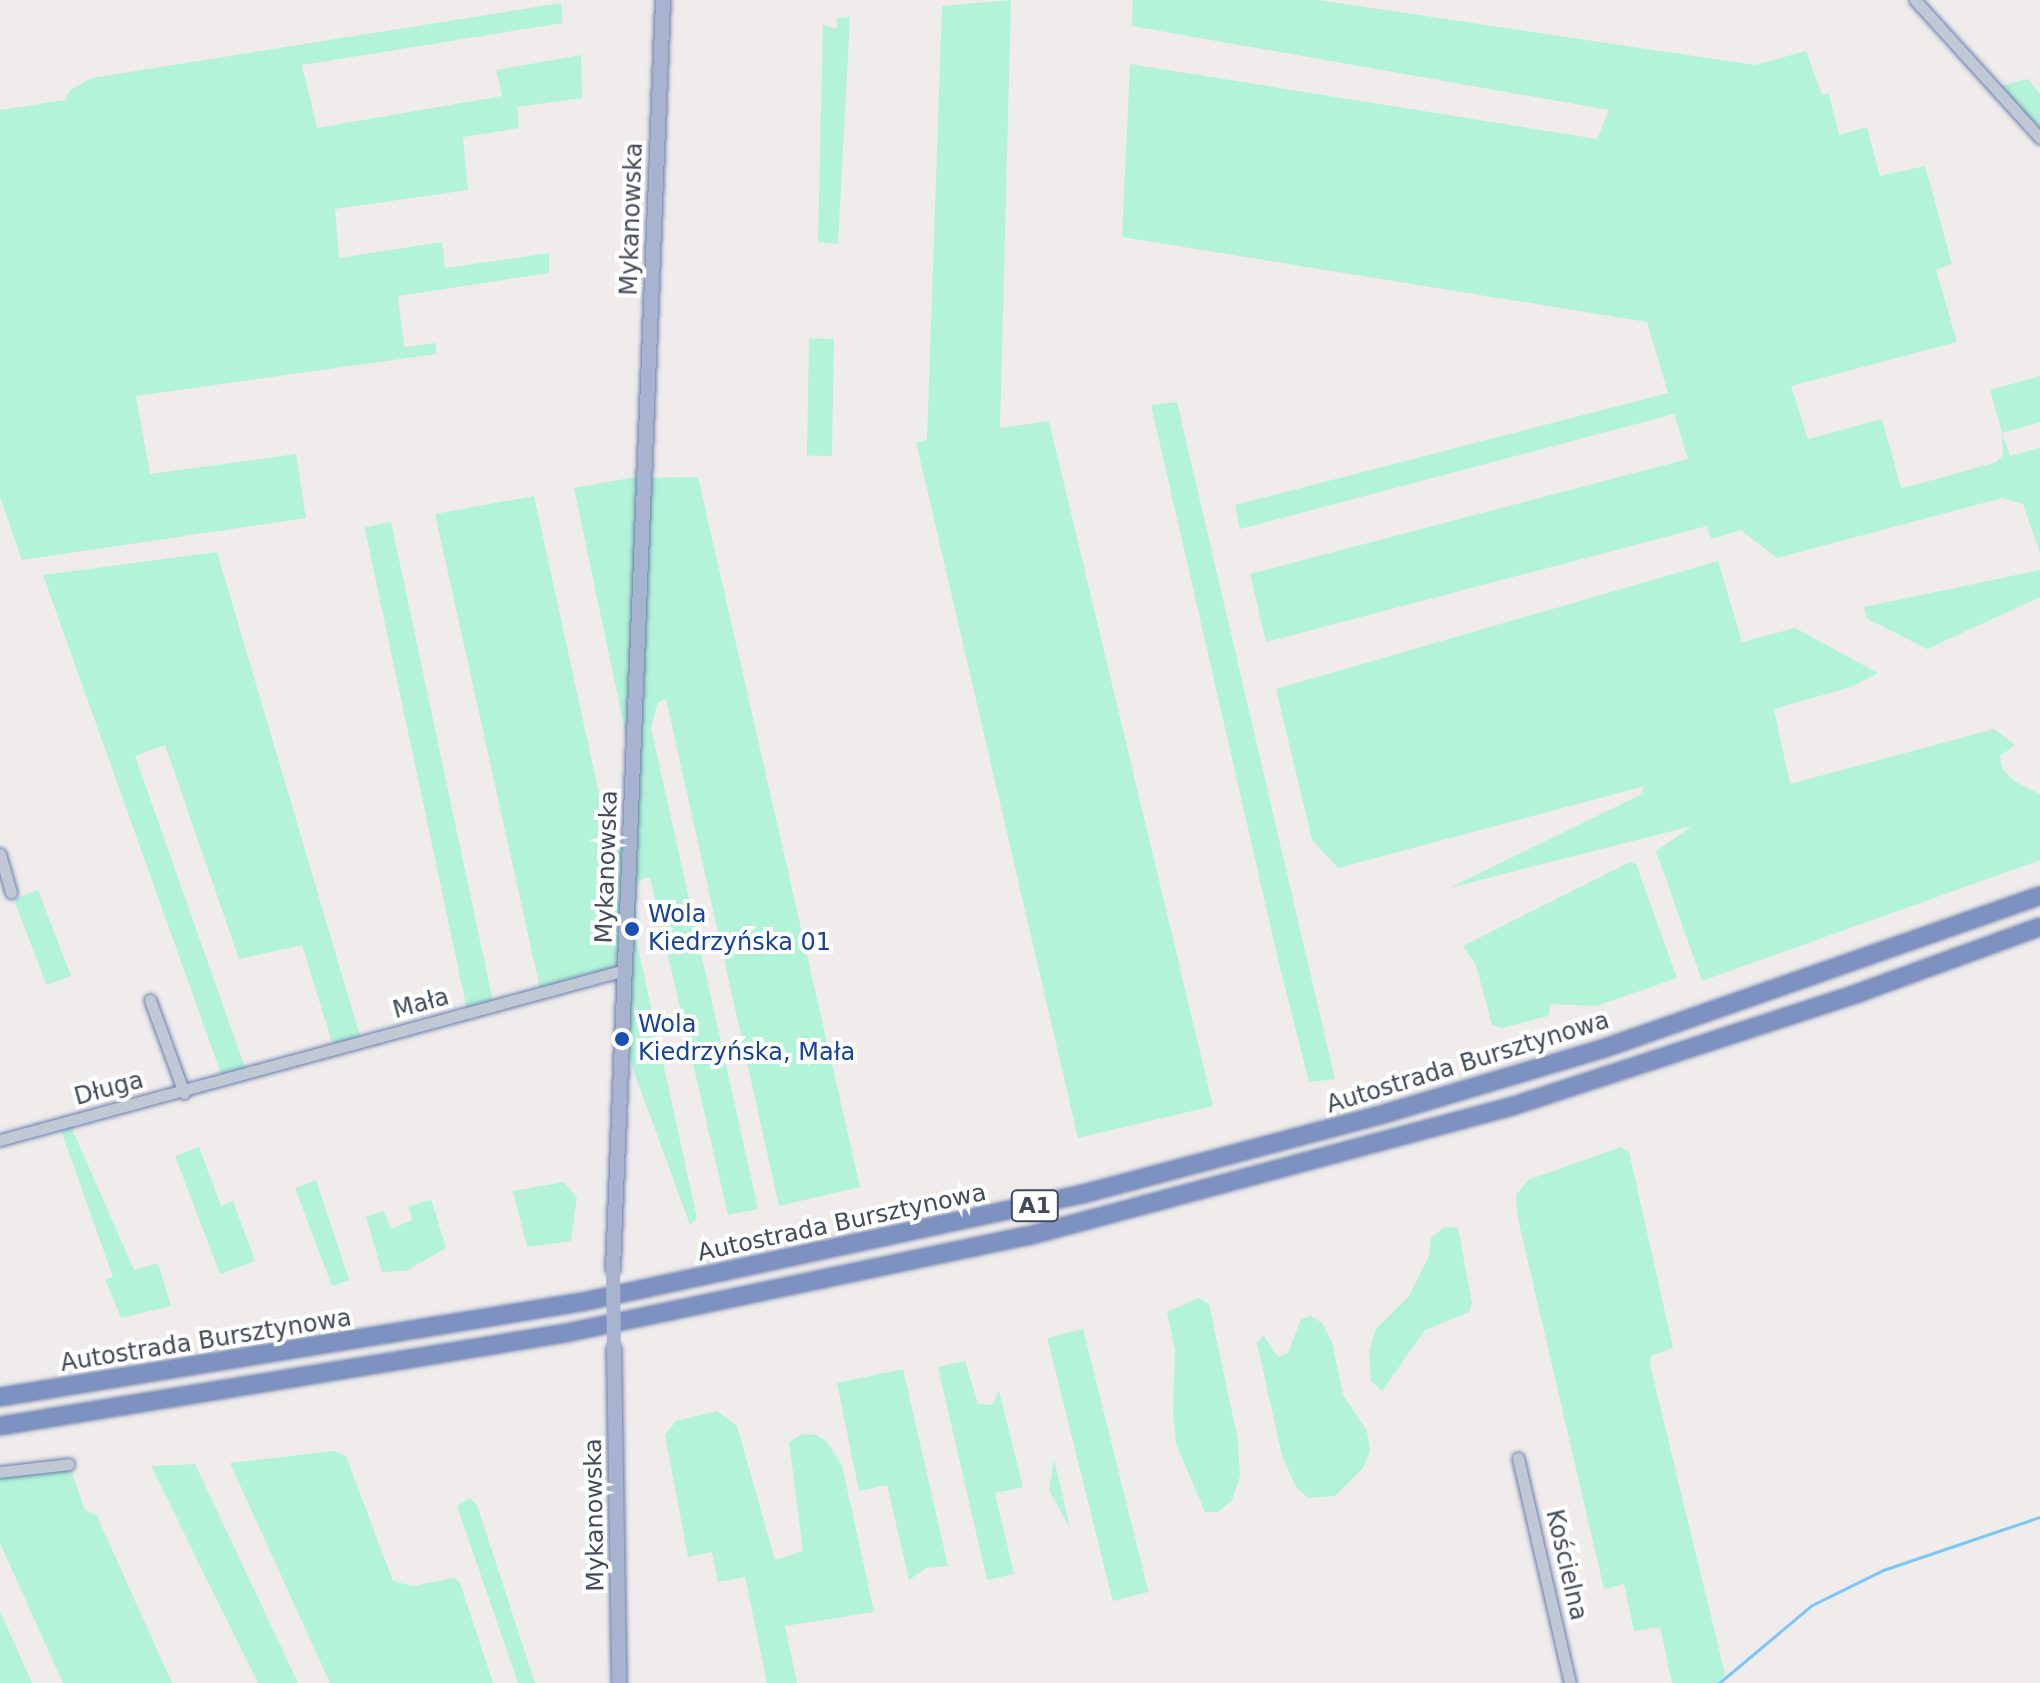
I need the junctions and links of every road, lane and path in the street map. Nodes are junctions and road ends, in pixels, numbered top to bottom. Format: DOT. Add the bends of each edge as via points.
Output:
graph roads {
  1 [pos="663,0"];
  2 [pos="1915,0"];
  3 [pos="2040,138"];
  4 [pos="0,854"];
  5 [pos="11,892"];
  6 [pos="2040,896"];
  7 [pos="2040,927"];
  8 [pos="625,970"];
  9 [pos="150,1000"];
  10 [pos="230,1081"];
  11 [pos="184,1093"];
  12 [pos="0,1140"];
  13 [pos="0,1397"];
  14 [pos="0,1426"];
  15 [pos="1518,1458"];
  16 [pos="69,1464"];
  17 [pos="0,1472"];
  18 [pos="619,1683"];
  19 [pos="1570,1683"];
  1 -- 8 [label="main road, Mykanowska"];
  2 -- 3 [label="street"];
  4 -- 5 [label="street"];
  6 -- 13 [label="highway, Autostrada Bursztynowa / A1" via="1605,1048 1083,1194 582,1302"];
  7 -- 14 [label="highway, A1" via="1513,1106 1070,1226 656,1316"];
  8 -- 10 [label="street, Mała"];
  8 -- 18 [label="main road, Mykanowska, bridge" via="613,1269"];
  9 -- 11 [label="street"];
  10 -- 11 [label="street, Długa"];
  11 -- 12 [label="street, Długa"];
  15 -- 19 [label="street, Kościelna"];
  16 -- 17 [label="street"];
}
